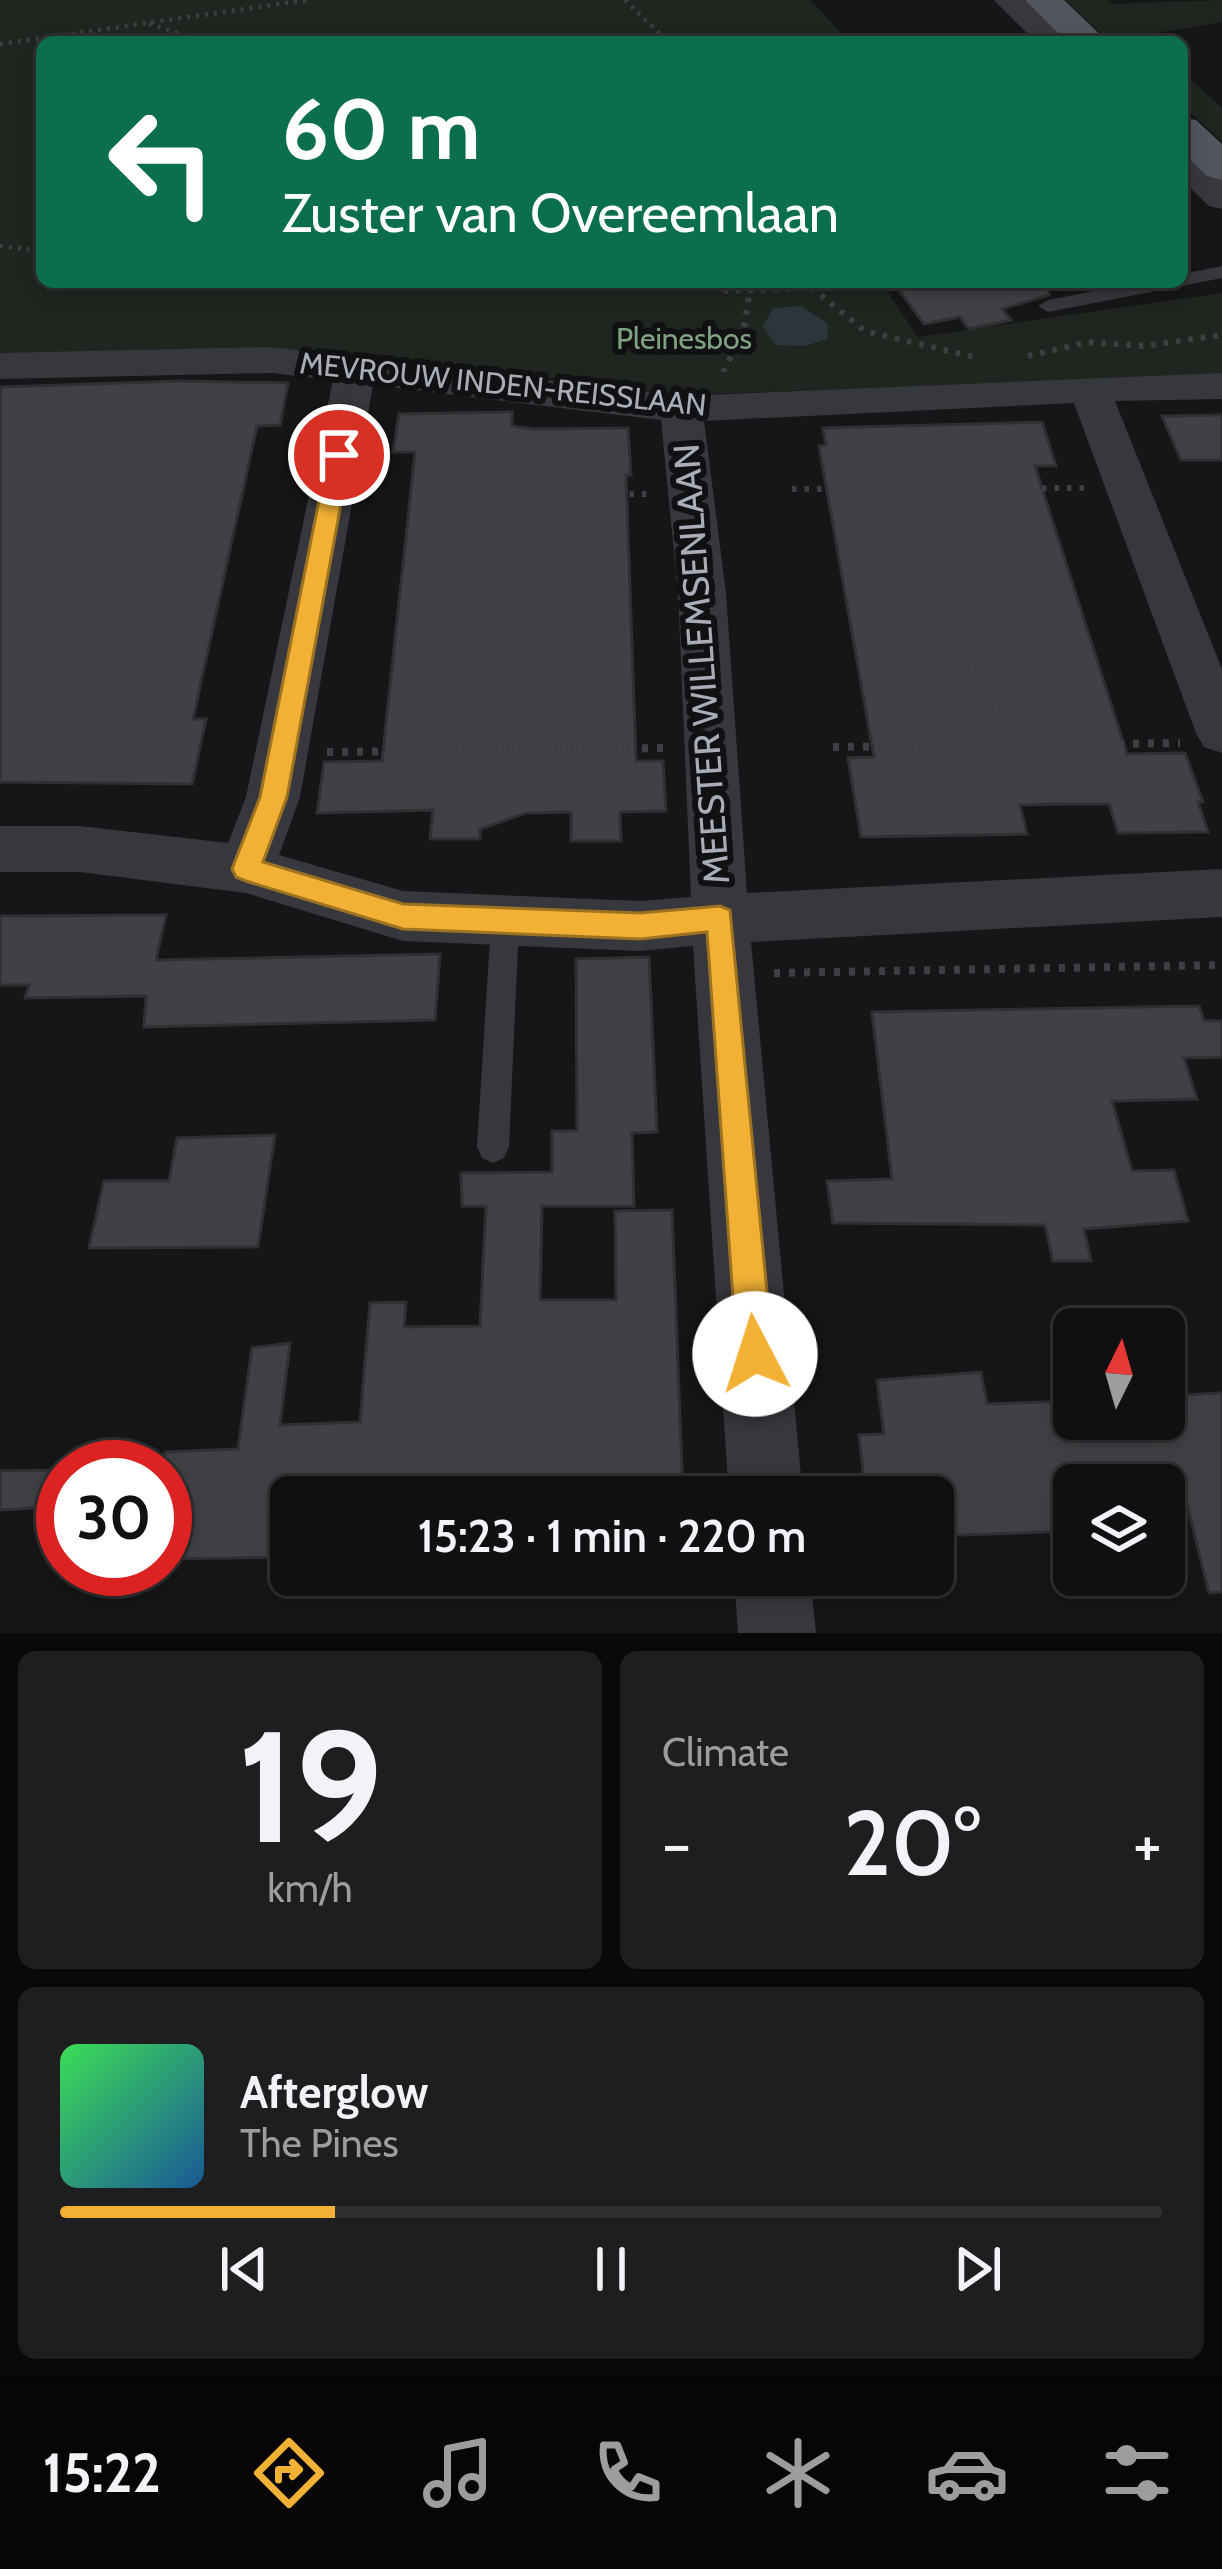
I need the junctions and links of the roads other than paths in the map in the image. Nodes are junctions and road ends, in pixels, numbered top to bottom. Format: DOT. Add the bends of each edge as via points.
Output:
graph roads {
  1 [pos="1009,0"];
  2 [pos="1043,0"];
  3 [pos="1048,36"];
  4 [pos="1083,36"];
  5 [pos="1188,135"];
  6 [pos="1188,167"];
  7 [pos="1222,167"];
  8 [pos="1222,198"];
  9 [pos="1222,272"];
  10 [pos="1188,279"];
  11 [pos="1140,288"];
  12 [pos="1048,306"];
  13 [pos="0,366"];
  14 [pos="355,370"];
  15 [pos="1222,386"];
  16 [pos="1090,388"];
  17 [pos="681,409"];
  18 [pos="1203,738"];
  19 [pos="0,849"];
  20 [pos="246,869"];
  21 [pos="1222,893"];
  22 [pos="505,923"];
  23 [pos="722,946"];
  24 [pos="493,1148"];
  25 [pos="764,1476"];
  26 [pos="774,1596"];
  27 [pos="777,1633"];
  1 -- 3 [label="street"];
  2 -- 4 [label="main road"];
  5 -- 7 [label="main road"];
  6 -- 8 [label="street"];
  9 -- 10 [label="lane"];
  11 -- 12 [label="lane"];
  13 -- 14 [label="street, MEVROUW INDEN-REISSLAAN" via="271,360"];
  14 -- 17 [label="street, MEVROUW INDEN-REISSLAAN"];
  14 -- 20 [label="street" via="283,752"];
  15 -- 16 [label="street, MEVROUW INDEN-REISSLAAN"];
  16 -- 17 [label="street, MEVROUW INDEN-REISSLAAN"];
  16 -- 18 [label="street"];
  17 -- 23 [label="street, MEESTER WILLEMSENLAAN" via="702,593"];
  19 -- 20 [label="street" via="80,849"];
  20 -- 22 [label="street" via="403,916"];
  21 -- 23 [label="street"];
  22 -- 23 [label="street" via="640,926"];
  22 -- 24 [label="lane"];
  23 -- 25 [label="street, MEESTER WILLEMSENLAAN"];
  26 -- 27 [label="street"];
}
